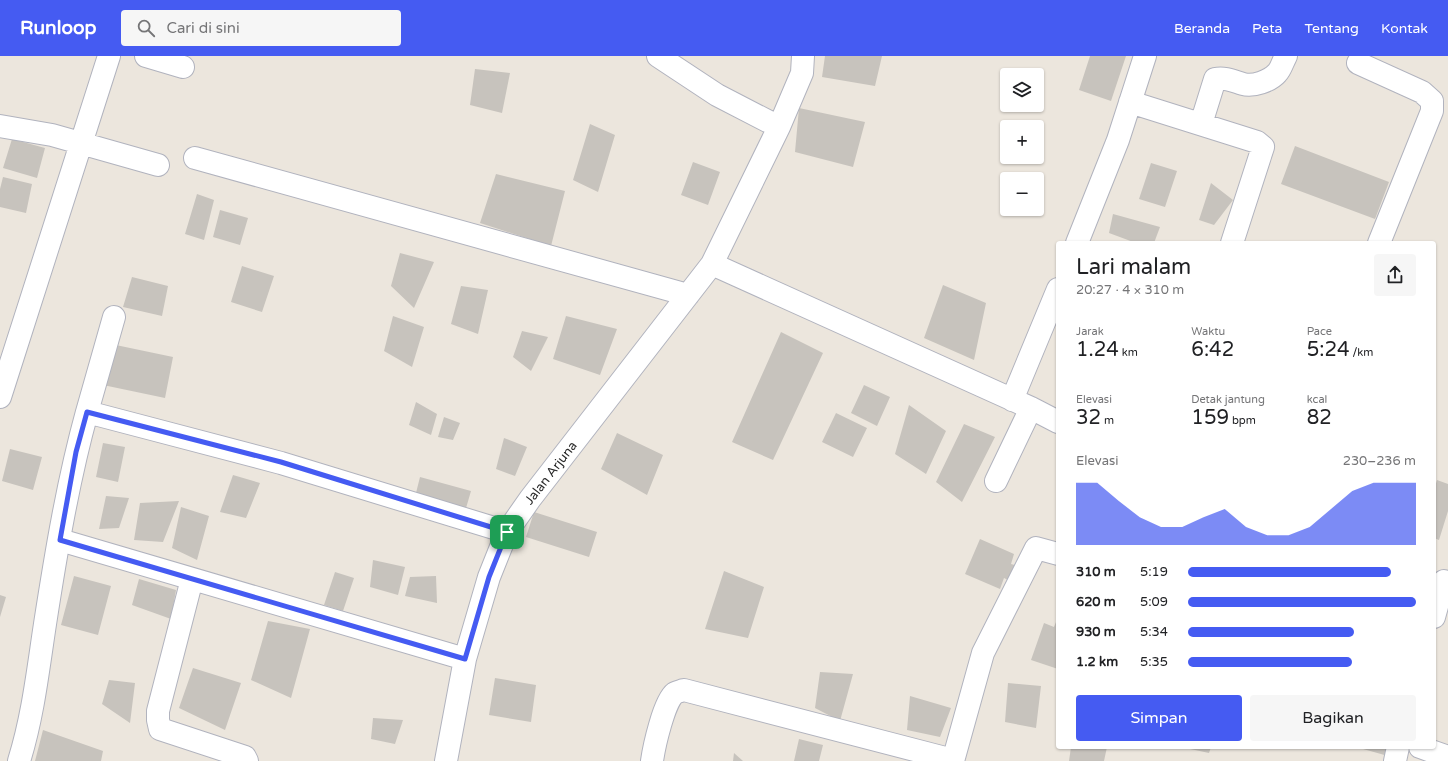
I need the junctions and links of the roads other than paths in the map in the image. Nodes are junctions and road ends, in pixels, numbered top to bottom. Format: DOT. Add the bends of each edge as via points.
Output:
graph roads {
  1 [pos="109,56"];
  2 [pos="146,56"];
  3 [pos="658,56"];
  4 [pos="803,56"];
  5 [pos="1145,56"];
  6 [pos="1286,56"];
  7 [pos="1358,63"];
  8 [pos="183,67"];
  9 [pos="1130,102"];
  10 [pos="1200,124"];
  11 [pos="0,126"];
  12 [pos="779,127"];
  13 [pos="81,143"];
  14 [pos="195,158"];
  15 [pos="158,165"];
  16 [pos="1078,241"];
  17 [pos="1233,241"];
  18 [pos="1380,241"];
  19 [pos="712,264"];
  20 [pos="688,295"];
  21 [pos="1056,299"];
  22 [pos="114,317"];
  23 [pos="0,398"];
  24 [pos="1021,404"];
  25 [pos="87,412"];
  26 [pos="1056,421"];
  27 [pos="996,481"];
  28 [pos="507,532"];
  29 [pos="60,540"];
  30 [pos="1056,553"];
  31 [pos="192,579"];
  32 [pos="1442,581"];
  33 [pos="1436,608"];
  34 [pos="465,659"];
  35 [pos="1397,749"];
  36 [pos="1425,749"];
  37 [pos="1448,758"];
  38 [pos="19,761"];
  39 [pos="248,761"];
  40 [pos="446,761"];
  41 [pos="652,761"];
  42 [pos="953,761"];
  43 [pos="1394,761"];
  1 -- 13 [label="street"];
  2 -- 8 [label="street"];
  3 -- 12 [label="street" via="716,94"];
  4 -- 12 [label="street, Jalan Arjuna" via="802,73"];
  5 -- 9 [label="street"];
  6 -- 10 [label="street" via="1277,73 1254,85 1245,85 1226,78 1215,79"];
  7 -- 18 [label="street" via="1422,92 1432,100 1432,111"];
  9 -- 10 [label="street"];
  9 -- 16 [label="street" via="1118,140"];
  10 -- 17 [label="street" via="1257,142 1263,147"];
  11 -- 13 [label="street"];
  12 -- 19 [label="street, Jalan Arjuna"];
  13 -- 15 [label="street"];
  13 -- 23 [label="street"];
  14 -- 20 [label="street"];
  19 -- 20 [label="street, Jalan Arjuna"];
  19 -- 24 [label="street"];
  20 -- 28 [label="street, Jalan Arjuna"];
  21 -- 24 [label="street"];
  22 -- 25 [label="street"];
  24 -- 26 [label="street"];
  24 -- 27 [label="street"];
  25 -- 28 [label="street" via="281,462"];
  25 -- 29 [label="street" via="76,452"];
  28 -- 34 [label="street, Jalan Arjuna" via="489,577"];
  29 -- 31 [label="street"];
  29 -- 38 [label="street" via="34,699"];
  30 -- 42 [label="street" via="1036,548 986,646"];
  31 -- 34 [label="street"];
  31 -- 39 [label="street" via="158,711 160,729 245,757"];
  32 -- 33 [label="street"];
  34 -- 40 [label="street, Jalan Arjuna"];
  35 -- 43 [label="street"];
  36 -- 37 [label="street"];
  41 -- 42 [label="street" via="669,701 675,693 684,690"];
}
